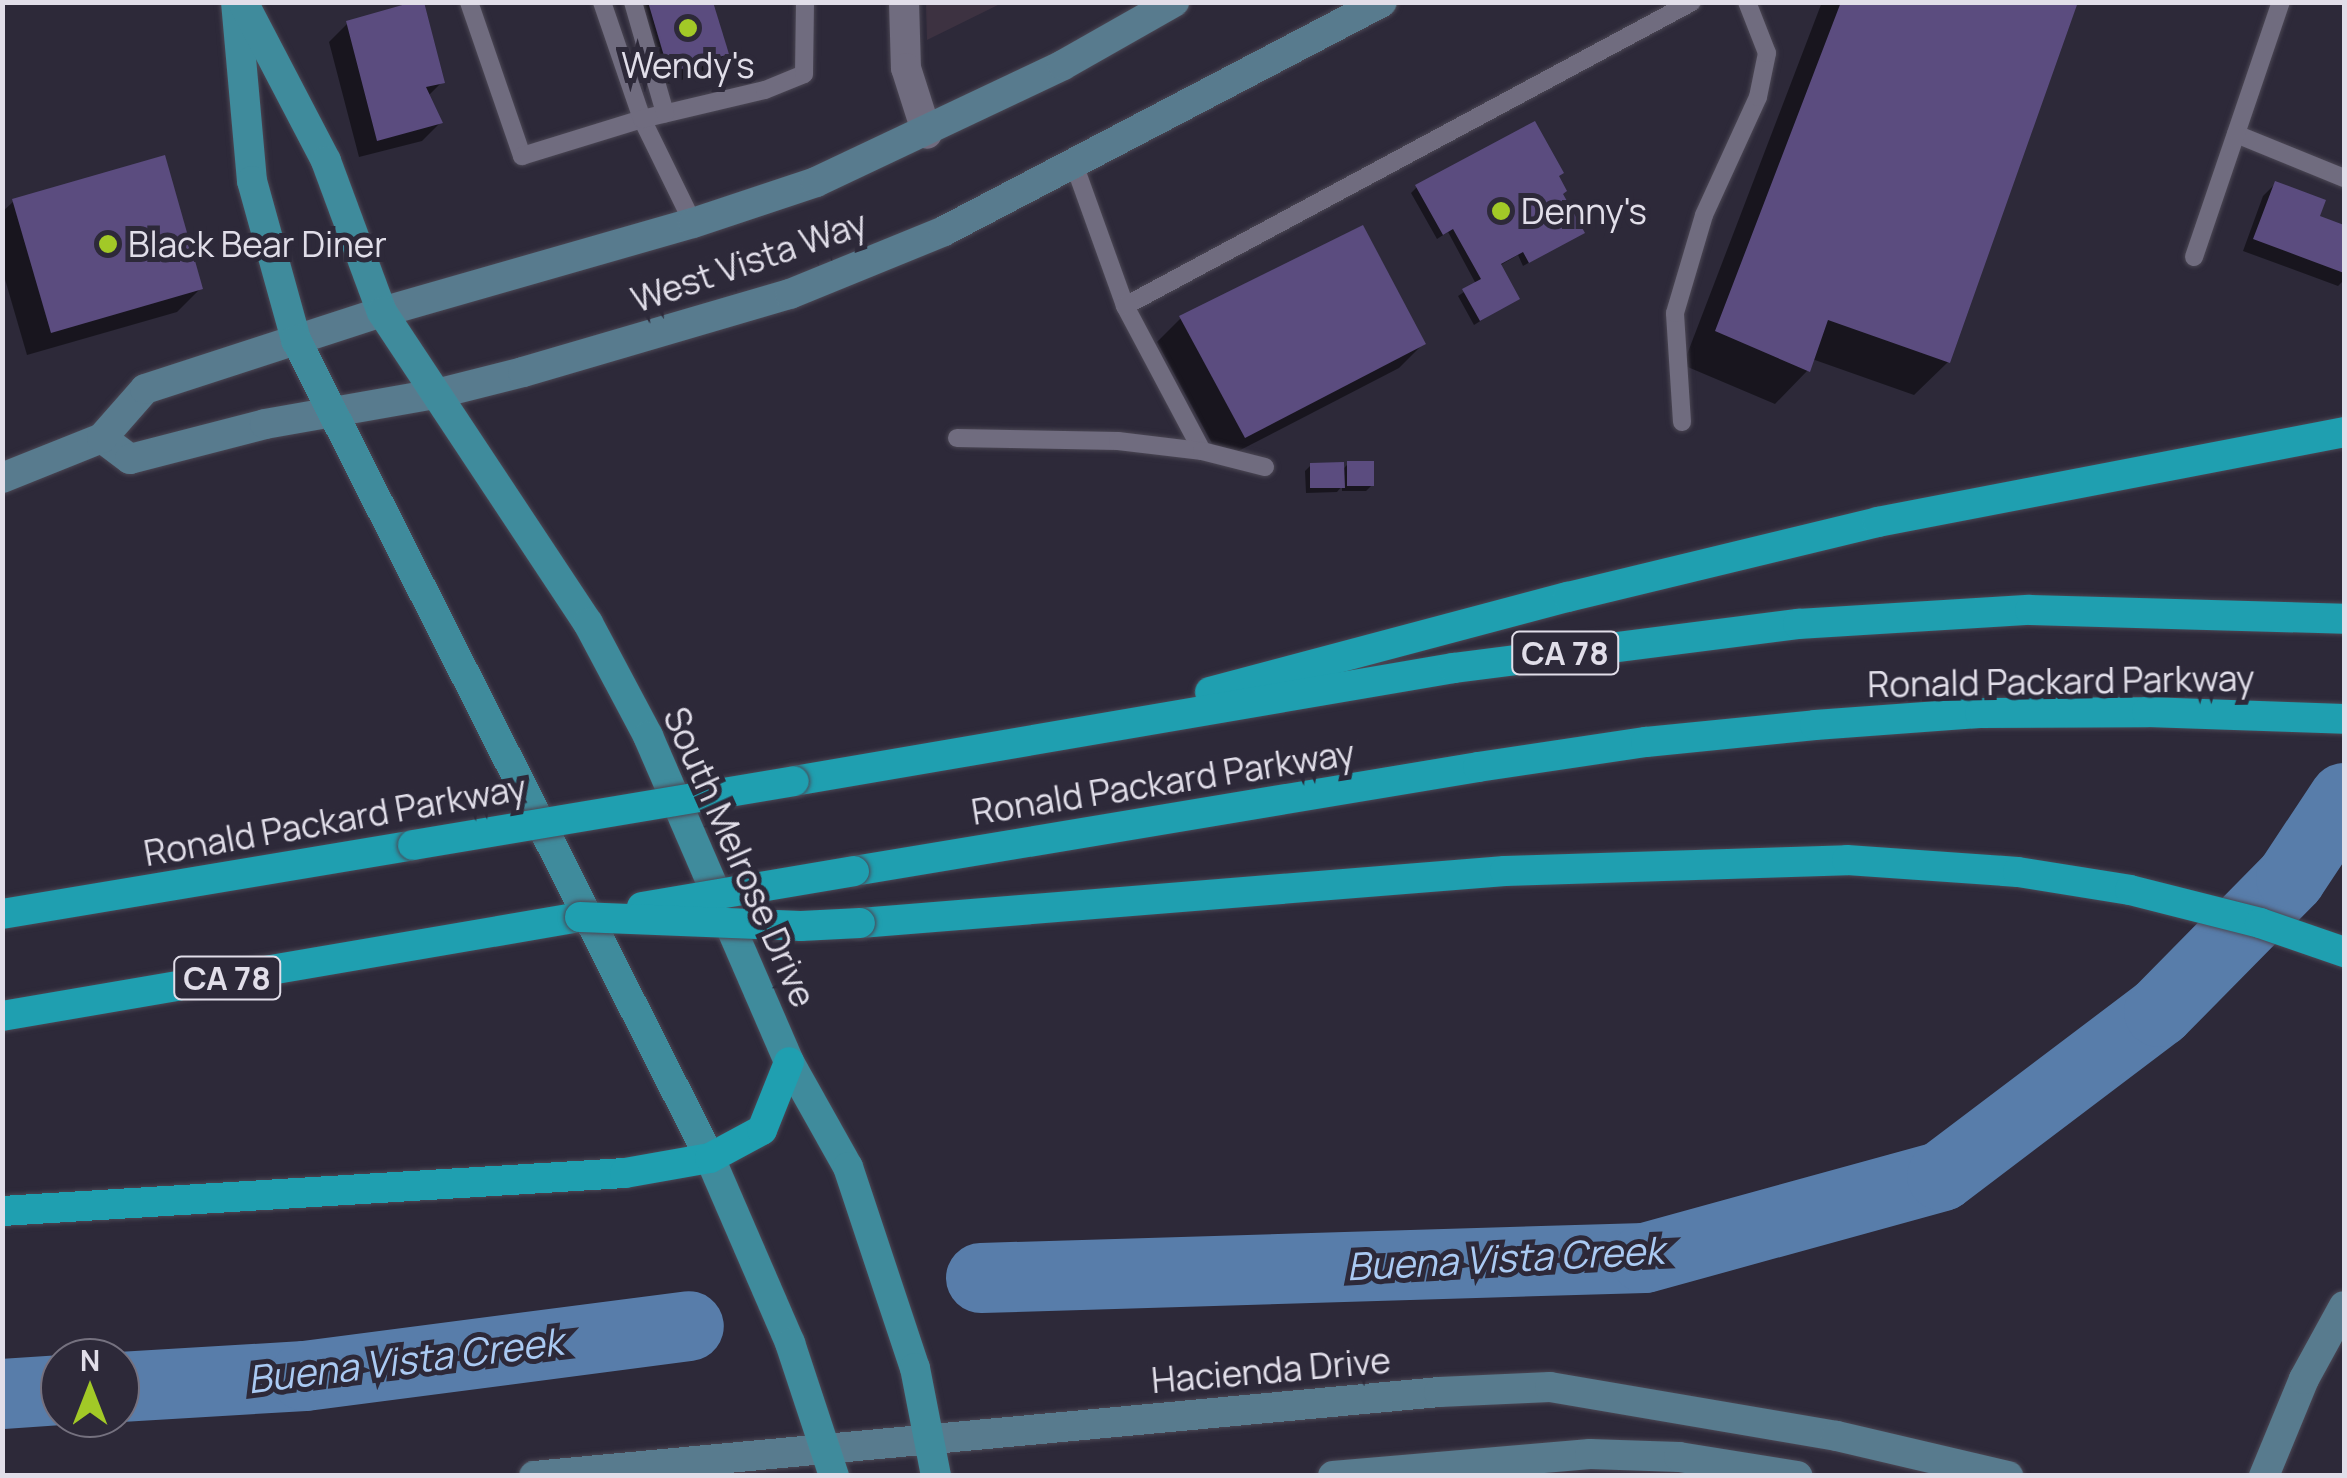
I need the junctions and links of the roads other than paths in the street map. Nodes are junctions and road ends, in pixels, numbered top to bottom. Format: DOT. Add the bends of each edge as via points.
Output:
graph roads {
  1 [pos="239,2"];
  2 [pos="470,2"];
  3 [pos="602,2"];
  4 [pos="633,2"];
  5 [pos="805,2"];
  6 [pos="904,2"];
  7 [pos="1174,2"];
  8 [pos="1382,2"];
  9 [pos="1692,2"];
  10 [pos="1747,2"];
  11 [pos="2281,2"];
  12 [pos="666,113"];
  13 [pos="642,119"];
  14 [pos="927,134"];
  15 [pos="2236,134"];
  16 [pos="1074,164"];
  17 [pos="2344,178"];
  18 [pos="693,223"];
  19 [pos="2194,257"];
  20 [pos="1125,306"];
  21 [pos="382,312"];
  22 [pos="296,340"];
  23 [pos="436,394"];
  24 [pos="333,414"];
  25 [pos="1682,422"];
  26 [pos="2332,434"];
  27 [pos="102,438"];
  28 [pos="958,438"];
  29 [pos="1202,451"];
  30 [pos="1266,466"];
  31 [pos="2,478"];
  32 [pos="2344,619"];
  33 [pos="2344,719"];
  34 [pos="1023,742"];
  35 [pos="2,914"];
  36 [pos="580,917"];
  37 [pos="2344,952"];
  38 [pos="2,1016"];
  39 [pos="789,1062"];
  40 [pos="710,1158"];
  41 [pos="2,1210"];
  42 [pos="2344,1306"];
  43 [pos="929,1439"];
  44 [pos="830,1462"];
  45 [pos="1590,1465"];
  46 [pos="534,1476"];
  47 [pos="936,1476"];
  48 [pos="1333,1476"];
  49 [pos="1797,1476"];
  50 [pos="2008,1476"];
  51 [pos="2264,1476"];
  1 -- 21 [label="main road, South Melrose Drive" via="326,161"];
  1 -- 22 [label="main road" via="252,181"];
  2 -- 13 [label="lane" via="522,156"];
  3 -- 13 [label="lane"];
  4 -- 12 [label="lane"];
  5 -- 12 [label="lane" via="804,74"];
  6 -- 14 [label="street" via="906,68"];
  7 -- 14 [label="main road, West Vista Way"];
  8 -- 16 [label="main road, West Vista Way"];
  9 -- 20 [label="lane"];
  10 -- 25 [label="lane" via="1767,53 1758,97 1704,215 1675,313"];
  11 -- 15 [label="lane"];
  12 -- 13 [label="lane"];
  13 -- 18 [label="lane"];
  14 -- 18 [label="main road, West Vista Way" via="816,182"];
  15 -- 17 [label="lane"];
  15 -- 19 [label="lane"];
  16 -- 20 [label="lane"];
  16 -- 23 [label="main road, West Vista Way" via="944,231 790,294"];
  18 -- 21 [label="main road, West Vista Way"];
  20 -- 29 [label="lane"];
  21 -- 22 [label="main road, West Vista Way"];
  21 -- 23 [label="main road, South Melrose Drive"];
  22 -- 24 [label="main road"];
  22 -- 27 [label="main road, West Vista Way" via="145,389"];
  23 -- 24 [label="main road, West Vista Way"];
  23 -- 39 [label="main road, South Melrose Drive" via="596,639 648,736"];
  24 -- 27 [label="main road, West Vista Way" via="130,459"];
  24 -- 40 [label="main road"];
  26 -- 34 [label="highway" via="1878,522"];
  27 -- 31 [label="main road, West Vista Way"];
  28 -- 29 [label="lane" via="1118,441"];
  29 -- 30 [label="lane"];
  32 -- 34 [label="highway, Ronald Packard Parkway / CA 78" via="2030,610 1798,624 1454,668"];
  33 -- 36 [label="highway, Ronald Packard Parkway / CA 78, bridge" via="1980,712 1721,734 1478,767"];
  34 -- 35 [label="highway, Ronald Packard Parkway / CA 78, bridge"];
  36 -- 37 [label="highway, bridge" via="801,926 1505,872 1846,860 2018,872 2130,890"];
  36 -- 38 [label="highway, Ronald Packard Parkway / CA 78"];
  39 -- 40 [label="highway" via="762,1130"];
  39 -- 43 [label="main road, South Melrose Drive" via="848,1167 915,1368"];
  40 -- 41 [label="highway" via="624,1173"];
  40 -- 44 [label="main road" via="790,1344"];
  42 -- 51 [label="main road" via="2304,1379"];
  43 -- 44 [label="main road, Hacienda Drive"];
  43 -- 47 [label="main road, South Melrose Drive"];
  43 -- 50 [label="main road, Hacienda Drive" via="1550,1387 1819,1432"];
  44 -- 46 [label="main road, Hacienda Drive"];
  45 -- 48 [label="main road"];
  45 -- 49 [label="main road" via="1679,1457"];
}
